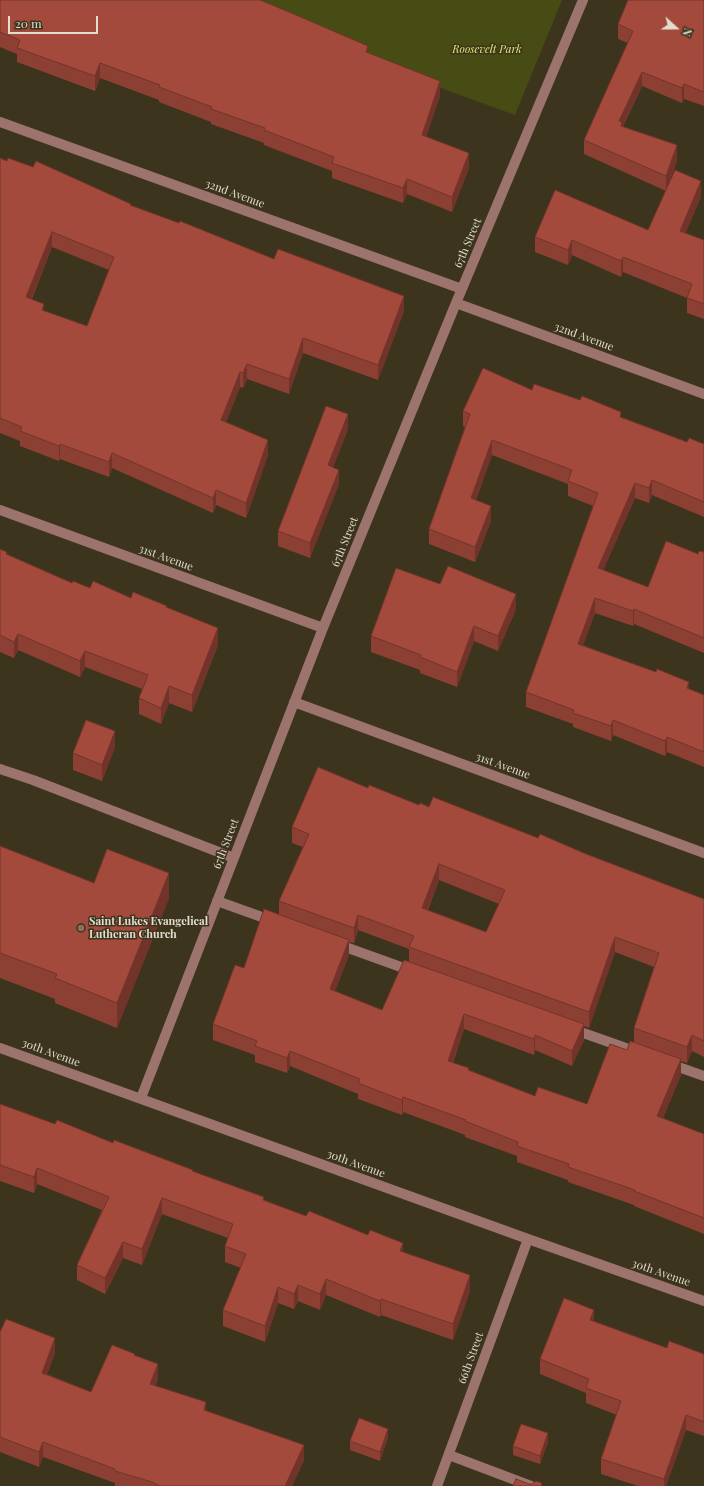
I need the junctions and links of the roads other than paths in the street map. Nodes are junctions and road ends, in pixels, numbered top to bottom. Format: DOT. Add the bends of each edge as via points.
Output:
graph roads {
  1 [pos="583,0"];
  2 [pos="0,122"];
  3 [pos="462,289"];
  4 [pos="456,303"];
  5 [pos="704,394"];
  6 [pos="0,510"];
  7 [pos="323,628"];
  8 [pos="294,702"];
  9 [pos="0,769"];
  10 [pos="704,853"];
  11 [pos="234,858"];
  12 [pos="217,901"];
  13 [pos="284,925"];
  14 [pos="329,941"];
  15 [pos="419,974"];
  16 [pos="562,1025"];
  17 [pos="0,1048"];
  18 [pos="704,1076"];
  19 [pos="141,1098"];
  20 [pos="528,1238"];
  21 [pos="704,1301"];
  22 [pos="449,1455"];
  23 [pos="437,1486"];
  24 [pos="531,1486"];
  1 -- 3 [label="street, 67th Street"];
  2 -- 3 [label="street, 32nd Avenue"];
  3 -- 4 [label="street, 67th Street"];
  4 -- 5 [label="street, 32nd Avenue"];
  4 -- 7 [label="street, 67th Street"];
  6 -- 7 [label="street, 31st Avenue"];
  7 -- 8 [label="street, 67th Street"];
  8 -- 10 [label="street, 31st Avenue"];
  8 -- 11 [label="street, 67th Street"];
  9 -- 11 [label="street"];
  11 -- 12 [label="street, 67th Street"];
  12 -- 13 [label="street"];
  12 -- 19 [label="street, 67th Street"];
  14 -- 15 [label="street"];
  16 -- 18 [label="street"];
  17 -- 19 [label="street, 30th Avenue"];
  19 -- 20 [label="street, 30th Avenue"];
  20 -- 21 [label="street, 30th Avenue"];
  20 -- 22 [label="street, 66th Street"];
  22 -- 23 [label="street, 66th Street"];
  22 -- 24 [label="street"];
}
